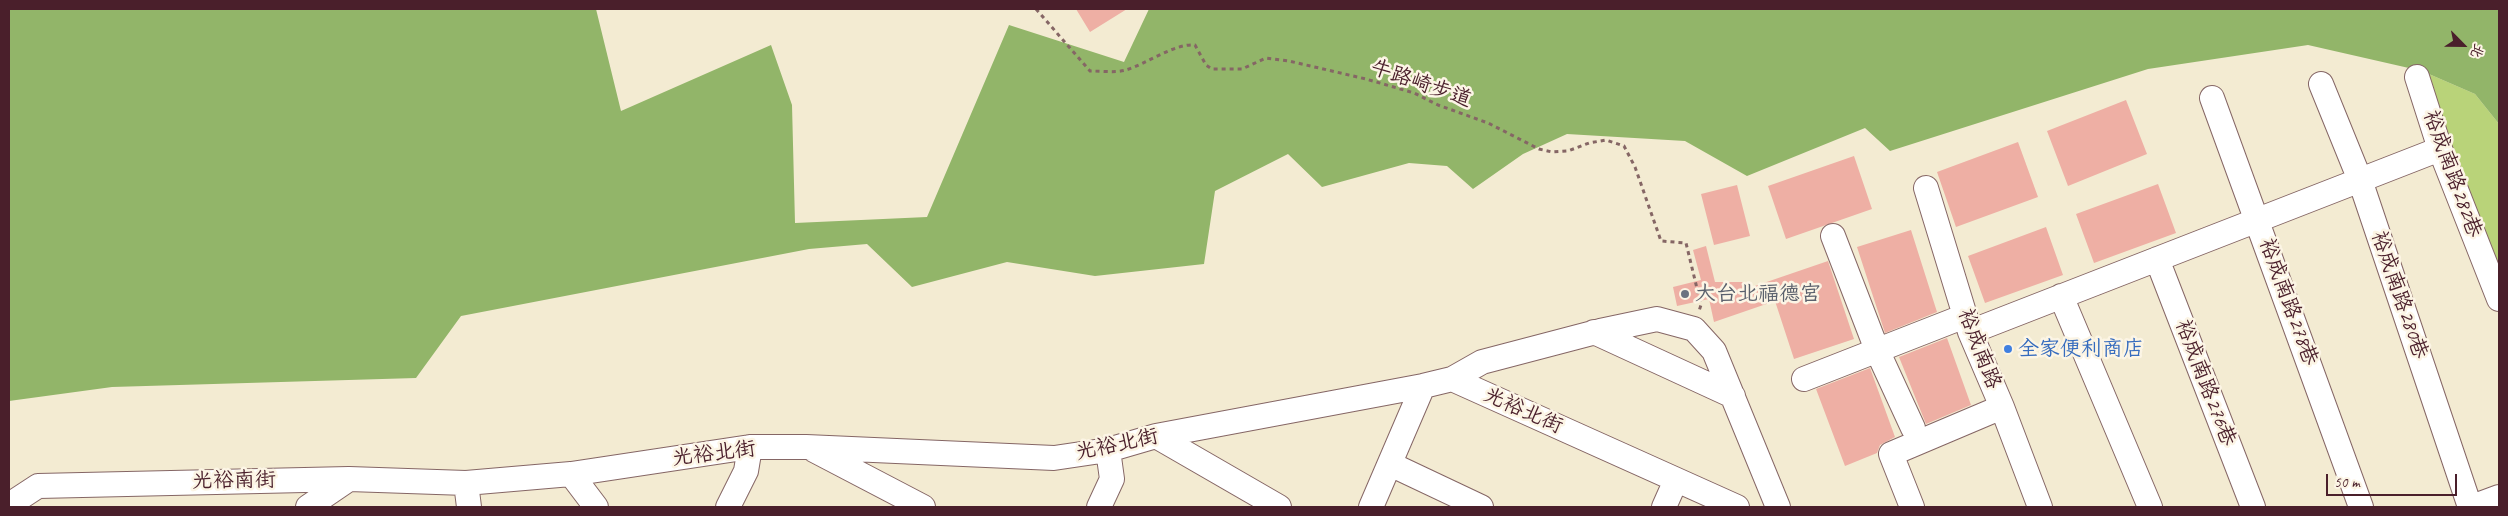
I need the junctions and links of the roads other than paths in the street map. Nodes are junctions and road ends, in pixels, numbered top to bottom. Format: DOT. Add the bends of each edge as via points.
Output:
graph roads {
  1 [pos="2417,77"];
  2 [pos="2321,84"];
  3 [pos="2212,98"];
  4 [pos="2440,149"];
  5 [pos="2360,180"];
  6 [pos="1926,188"];
  7 [pos="2258,219"];
  8 [pos="1832,236"];
  9 [pos="2157,259"];
  10 [pos="2061,296"];
  11 [pos="2499,299"];
  12 [pos="1968,324"];
  13 [pos="1594,332"];
  14 [pos="1878,350"];
  15 [pos="1452,379"];
  16 [pos="1804,380"];
  17 [pos="1423,386"];
  18 [pos="1733,396"];
  19 [pos="2002,407"];
  20 [pos="1913,428"];
  21 [pos="1156,436"];
  22 [pos="806,446"];
  23 [pos="750,447"];
  24 [pos="1108,450"];
  25 [pos="1390,464"];
  26 [pos="571,474"];
  27 [pos="349,479"];
  28 [pos="1676,480"];
  29 [pos="466,483"];
  30 [pos="2499,497"];
  31 [pos="1712,501"];
  32 [pos="9,505"];
  33 [pos="308,507"];
  34 [pos="469,507"];
  35 [pos="596,507"];
  36 [pos="728,507"];
  37 [pos="923,507"];
  38 [pos="1099,507"];
  39 [pos="1279,507"];
  40 [pos="1371,507"];
  41 [pos="1481,507"];
  42 [pos="1664,507"];
  43 [pos="1738,507"];
  44 [pos="1778,507"];
  45 [pos="1912,507"];
  46 [pos="2040,507"];
  47 [pos="2150,507"];
  48 [pos="2253,507"];
  49 [pos="2361,507"];
  50 [pos="2471,507"];
  1 -- 4 [label="street, 裕成南路282巷"];
  2 -- 5 [label="street, 裕成南路280巷"];
  3 -- 7 [label="street, 裕成南路278巷"];
  4 -- 5 [label="street"];
  4 -- 11 [label="street, 裕成南路282巷"];
  5 -- 7 [label="street"];
  5 -- 50 [label="street, 裕成南路280巷"];
  6 -- 12 [label="street, 裕成南路"];
  7 -- 9 [label="street"];
  7 -- 49 [label="street, 裕成南路278巷"];
  8 -- 14 [label="street"];
  9 -- 10 [label="street"];
  9 -- 48 [label="street, 裕成南路276巷"];
  10 -- 12 [label="street"];
  10 -- 47 [label="street"];
  12 -- 14 [label="street"];
  12 -- 19 [label="street, 裕成南路"];
  13 -- 15 [label="street" via="1482,362"];
  13 -- 18 [label="street"];
  13 -- 18 [label="street" via="1657,319 1694,329 1714,351"];
  14 -- 16 [label="street"];
  14 -- 20 [label="street"];
  15 -- 17 [label="street, 光裕北街"];
  15 -- 28 [label="street, 光裕北街"];
  17 -- 21 [label="street, 光裕北街"];
  17 -- 25 [label="street"];
  18 -- 44 [label="street"];
  19 -- 45 [label="street" via="1891,454"];
  19 -- 46 [label="street, 裕成南路"];
  21 -- 24 [label="street, 光裕北街"];
  21 -- 39 [label="street"];
  22 -- 23 [label="street, 光裕北街"];
  22 -- 24 [label="street, 光裕北街" via="1054,458"];
  22 -- 37 [label="street"];
  23 -- 26 [label="street, 光裕北街"];
  23 -- 36 [label="street" via="746,471"];
  24 -- 38 [label="street" via="1112,479"];
  25 -- 40 [label="street"];
  25 -- 41 [label="street"];
  26 -- 29 [label="street, 光裕北街"];
  26 -- 35 [label="street"];
  27 -- 29 [label="street, 光裕南街"];
  27 -- 32 [label="street, 光裕南街" via="38,486"];
  27 -- 33 [label="street"];
  28 -- 31 [label="street, 光裕北街"];
  28 -- 42 [label="street"];
  29 -- 34 [label="street"];
  30 -- 50 [label="street"];
  31 -- 43 [label="street, 光裕北街"];
}
